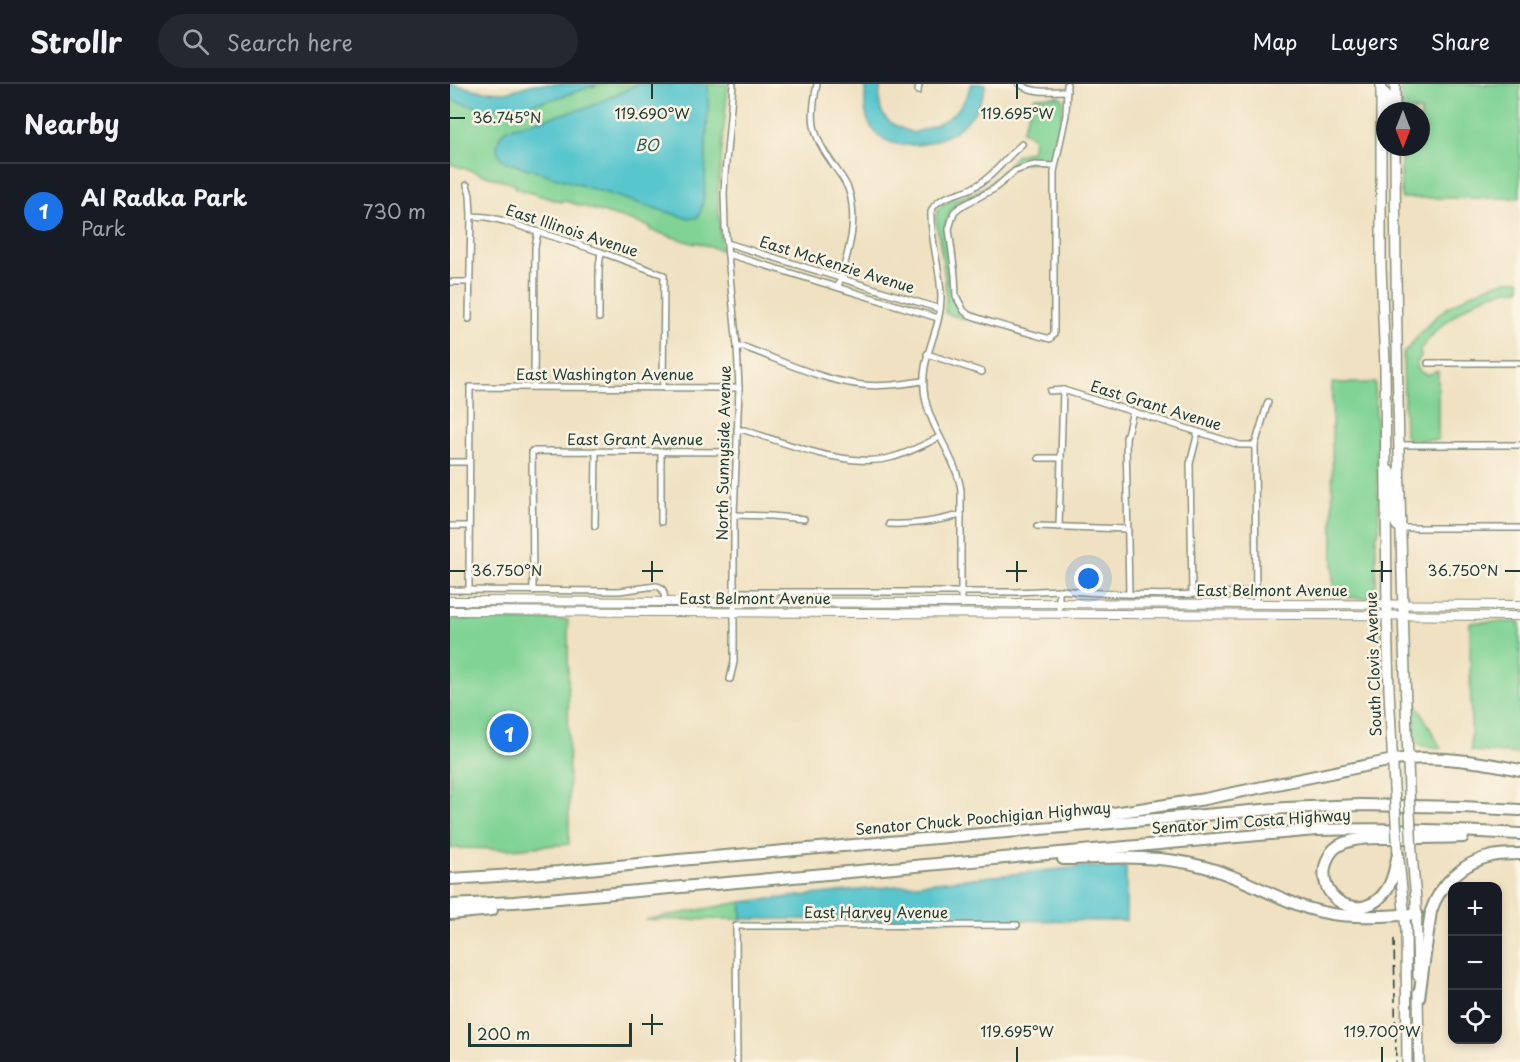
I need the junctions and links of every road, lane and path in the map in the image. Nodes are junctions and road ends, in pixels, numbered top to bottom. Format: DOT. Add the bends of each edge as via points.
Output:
graph roads {
  1 [pos="734,84"];
  2 [pos="817,84"];
  3 [pos="919,84"];
  4 [pos="1019,84"];
  5 [pos="1067,84"];
  6 [pos="1395,84"];
  7 [pos="1381,87"];
  8 [pos="1067,91"];
  9 [pos="918,92"];
  10 [pos="1388,102"];
  11 [pos="1395,102"];
  12 [pos="1022,144"];
  13 [pos="1393,156"];
  14 [pos="1395,156"];
  15 [pos="1055,166"];
  16 [pos="1395,167"];
  17 [pos="467,185"];
  18 [pos="471,216"];
  19 [pos="538,232"];
  20 [pos="727,243"];
  21 [pos="601,252"];
  22 [pos="728,254"];
  23 [pos="840,278"];
  24 [pos="450,282"];
  25 [pos="470,282"];
  26 [pos="838,287"];
  27 [pos="940,309"];
  28 [pos="598,318"];
  29 [pos="938,318"];
  30 [pos="469,320"];
  31 [pos="737,347"];
  32 [pos="927,354"];
  33 [pos="1428,363"];
  34 [pos="1520,363"];
  35 [pos="982,372"];
  36 [pos="923,381"];
  37 [pos="534,387"];
  38 [pos="663,388"];
  39 [pos="739,388"];
  40 [pos="1063,390"];
  41 [pos="1050,391"];
  42 [pos="1268,402"];
  43 [pos="1133,411"];
  44 [pos="1386,415"];
  45 [pos="737,430"];
  46 [pos="1198,432"];
  47 [pos="940,437"];
  48 [pos="1255,445"];
  49 [pos="1520,445"];
  50 [pos="1399,446"];
  51 [pos="596,451"];
  52 [pos="661,452"];
  53 [pos="737,452"];
  54 [pos="1039,458"];
  55 [pos="1061,458"];
  56 [pos="1387,460"];
  57 [pos="450,462"];
  58 [pos="469,462"];
  59 [pos="1401,492"];
  60 [pos="734,515"];
  61 [pos="961,515"];
  62 [pos="804,519"];
  63 [pos="662,522"];
  64 [pos="889,524"];
  65 [pos="450,526"];
  66 [pos="469,526"];
  67 [pos="595,526"];
  68 [pos="1037,526"];
  69 [pos="1059,527"];
  70 [pos="1401,528"];
  71 [pos="1520,528"];
  72 [pos="1128,529"];
  73 [pos="450,590"];
  74 [pos="469,590"];
  75 [pos="1059,590"];
  76 [pos="532,591"];
  77 [pos="1255,591"];
  78 [pos="734,592"];
  79 [pos="962,592"];
  80 [pos="1128,594"];
  81 [pos="1192,594"];
  82 [pos="450,601"];
  83 [pos="606,601"];
  84 [pos="665,602"];
  85 [pos="734,603"];
  86 [pos="962,604"];
  87 [pos="1059,604"];
  88 [pos="1256,604"];
  89 [pos="1520,605"];
  90 [pos="1387,610"];
  91 [pos="450,611"];
  92 [pos="1403,611"];
  93 [pos="542,612"];
  94 [pos="734,613"];
  95 [pos="1059,614"];
  96 [pos="1520,616"];
  97 [pos="730,679"];
  98 [pos="1408,758"];
  99 [pos="1393,760"];
  100 [pos="1520,770"];
  101 [pos="1520,810"];
  102 [pos="981,834"];
  103 [pos="1520,836"];
  104 [pos="1398,854"];
  105 [pos="1520,854"];
  106 [pos="985,859"];
  107 [pos="450,873"];
  108 [pos="502,876"];
  109 [pos="450,879"];
  110 [pos="570,897"];
  111 [pos="450,905"];
  112 [pos="450,914"];
  113 [pos="1417,914"];
  114 [pos="1405,915"];
  115 [pos="1017,925"];
  116 [pos="1406,969"];
  117 [pos="1419,998"];
  118 [pos="1419,1058"];
  119 [pos="737,1062"];
  120 [pos="1407,1062"];
  1 -- 20 [label="street, North Sunnyside Avenue" via="725,174"];
  2 -- 23 [label="street" via="814,129 849,190 852,203 851,243"];
  3 -- 9 [label="street"];
  4 -- 8 [label="street" via="1037,92"];
  5 -- 8 [label="street"];
  6 -- 11 [label="main road"];
  7 -- 10 [label="main road"];
  7 -- 44 [label="main road, South Clovis Avenue"];
  8 -- 15 [label="street"];
  12 -- 27 [label="street" via="992,175 932,208"];
  13 -- 16 [label="main road"];
  14 -- 16 [label="main road, South Clovis Avenue"];
  15 -- 15 [label="street" via="1054,334 1050,339 964,311 956,296 949,229 954,212 994,189 1015,171 1035,165"];
  16 -- 50 [label="main road, South Clovis Avenue"];
  17 -- 18 [label="street"];
  18 -- 19 [label="street, East Illinois Avenue" via="504,220"];
  18 -- 25 [label="street"];
  19 -- 21 [label="street, East Illinois Avenue"];
  19 -- 37 [label="street"];
  20 -- 22 [label="street, North Sunnyside Avenue"];
  20 -- 23 [label="street, East McKenzie Avenue"];
  21 -- 28 [label="street"];
  21 -- 38 [label="street, East Illinois Avenue" via="664,275"];
  22 -- 26 [label="street, East McKenzie Avenue"];
  22 -- 31 [label="street, North Sunnyside Avenue"];
  23 -- 26 [label="street"];
  23 -- 27 [label="street, East McKenzie Avenue"];
  24 -- 25 [label="street"];
  25 -- 30 [label="street"];
  26 -- 29 [label="street, East McKenzie Avenue"];
  27 -- 29 [label="street"];
  29 -- 32 [label="street"];
  31 -- 36 [label="street" via="829,378 878,386"];
  31 -- 39 [label="street, North Sunnyside Avenue"];
  32 -- 35 [label="street"];
  32 -- 36 [label="street"];
  33 -- 34 [label="street"];
  36 -- 47 [label="street" via="927,405"];
  37 -- 38 [label="street, East Washington Avenue"];
  37 -- 58 [label="street, East Washington Avenue" via="470,387"];
  38 -- 39 [label="street, East Washington Avenue"];
  39 -- 45 [label="street, North Sunnyside Avenue"];
  40 -- 41 [label="street, East Grant Avenue"];
  40 -- 43 [label="street, East Grant Avenue"];
  40 -- 55 [label="street"];
  42 -- 48 [label="street"];
  43 -- 46 [label="street, East Grant Avenue"];
  43 -- 72 [label="street" via="1126,438"];
  44 -- 56 [label="main road, South Clovis Avenue"];
  44 -- 59 [label="main road" via="1392,421 1393,465"];
  45 -- 47 [label="street" via="839,459 871,461 893,458"];
  45 -- 53 [label="street, North Sunnyside Avenue"];
  46 -- 48 [label="street, East Grant Avenue" via="1240,445"];
  46 -- 81 [label="street" via="1190,464"];
  47 -- 61 [label="street" via="962,490"];
  48 -- 77 [label="street"];
  49 -- 50 [label="street"];
  50 -- 59 [label="main road, South Clovis Avenue"];
  51 -- 52 [label="street, East Grant Avenue"];
  51 -- 67 [label="street"];
  51 -- 76 [label="street, East Grant Avenue" via="532,451"];
  52 -- 53 [label="street, East Grant Avenue"];
  52 -- 63 [label="street"];
  53 -- 60 [label="street, North Sunnyside Avenue"];
  54 -- 55 [label="street"];
  55 -- 69 [label="street"];
  56 -- 70 [label="main road" via="1394,485 1394,520"];
  56 -- 90 [label="main road, South Clovis Avenue"];
  57 -- 58 [label="street"];
  58 -- 66 [label="street"];
  59 -- 70 [label="main road, South Clovis Avenue"];
  60 -- 62 [label="street"];
  60 -- 78 [label="street, North Sunnyside Avenue"];
  61 -- 64 [label="street" via="911,525"];
  61 -- 79 [label="street"];
  65 -- 66 [label="street"];
  66 -- 74 [label="street"];
  68 -- 69 [label="street"];
  69 -- 72 [label="street"];
  70 -- 71 [label="street"];
  70 -- 92 [label="main road, South Clovis Avenue"];
  72 -- 80 [label="street"];
  73 -- 74 [label="street, East Belmont Avenue"];
  74 -- 76 [label="street, East Belmont Avenue"];
  75 -- 79 [label="street, East Belmont Avenue"];
  75 -- 80 [label="street, East Belmont Avenue"];
  75 -- 87 [label="street"];
  76 -- 84 [label="street, East Belmont Avenue" via="619,591 656,586 663,590"];
  77 -- 81 [label="street, East Belmont Avenue"];
  77 -- 88 [label="street"];
  78 -- 79 [label="street, East Belmont Avenue"];
  78 -- 85 [label="street, North Sunnyside Avenue"];
  79 -- 86 [label="street"];
  80 -- 81 [label="street, East Belmont Avenue"];
  82 -- 83 [label="street, East Belmont Avenue"];
  83 -- 84 [label="street, East Belmont Avenue"];
  83 -- 93 [label="street" via="545,607"];
  84 -- 85 [label="street, East Belmont Avenue"];
  85 -- 86 [label="street, East Belmont Avenue"];
  85 -- 94 [label="street, North Sunnyside Avenue"];
  86 -- 87 [label="street, East Belmont Avenue"];
  87 -- 88 [label="street, East Belmont Avenue"];
  87 -- 95 [label="street"];
  88 -- 90 [label="street, East Belmont Avenue"];
  89 -- 92 [label="street, East Belmont Avenue"];
  90 -- 92 [label="street, East Belmont Avenue"];
  90 -- 95 [label="street, East Belmont Avenue"];
  90 -- 99 [label="main road, South Clovis Avenue"];
  91 -- 93 [label="street, East Belmont Avenue"];
  92 -- 96 [label="street, East Belmont Avenue"];
  92 -- 98 [label="main road, South Clovis Avenue"];
  93 -- 94 [label="street, East Belmont Avenue"];
  94 -- 95 [label="street, East Belmont Avenue"];
  94 -- 97 [label="street, North Sunnyside Avenue"];
  98 -- 99 [label="highway"];
  98 -- 100 [label="highway"];
  98 -- 113 [label="main road, South Clovis Avenue, bridge"];
  99 -- 102 [label="highway" via="1205,798"];
  99 -- 104 [label="main road, South Clovis Avenue, bridge"];
  101 -- 102 [label="highway, Senator Chuck Poochigian Highway" via="1331,806"];
  102 -- 108 [label="highway, Senator Chuck Poochigian Highway"];
  103 -- 104 [label="highway" via="1381,838 1345,843 1330,853 1324,876 1327,888 1349,907 1370,905 1387,889"];
  103 -- 106 [label="highway, Senator Jim Costa Highway" via="1427,829 1316,830"];
  104 -- 114 [label="main road, South Clovis Avenue"];
  105 -- 117 [label="highway" via="1478,860 1445,886 1431,911"];
  106 -- 110 [label="highway"];
  106 -- 114 [label="highway" via="1170,860 1224,873 1317,911 1351,917"];
  107 -- 108 [label="highway"];
  108 -- 109 [label="highway, Senator Chuck Poochigian Highway"];
  110 -- 111 [label="highway"];
  110 -- 112 [label="highway"];
  113 -- 114 [label="highway"];
  113 -- 117 [label="main road, South Clovis Avenue"];
  114 -- 116 [label="main road, South Clovis Avenue"];
  115 -- 119 [label="street, East Harvey Avenue" via="736,926"];
  116 -- 118 [label="main road" via="1412,996 1413,1049"];
  116 -- 120 [label="main road, South Clovis Avenue"];
  117 -- 118 [label="main road, South Clovis Avenue"];
}
